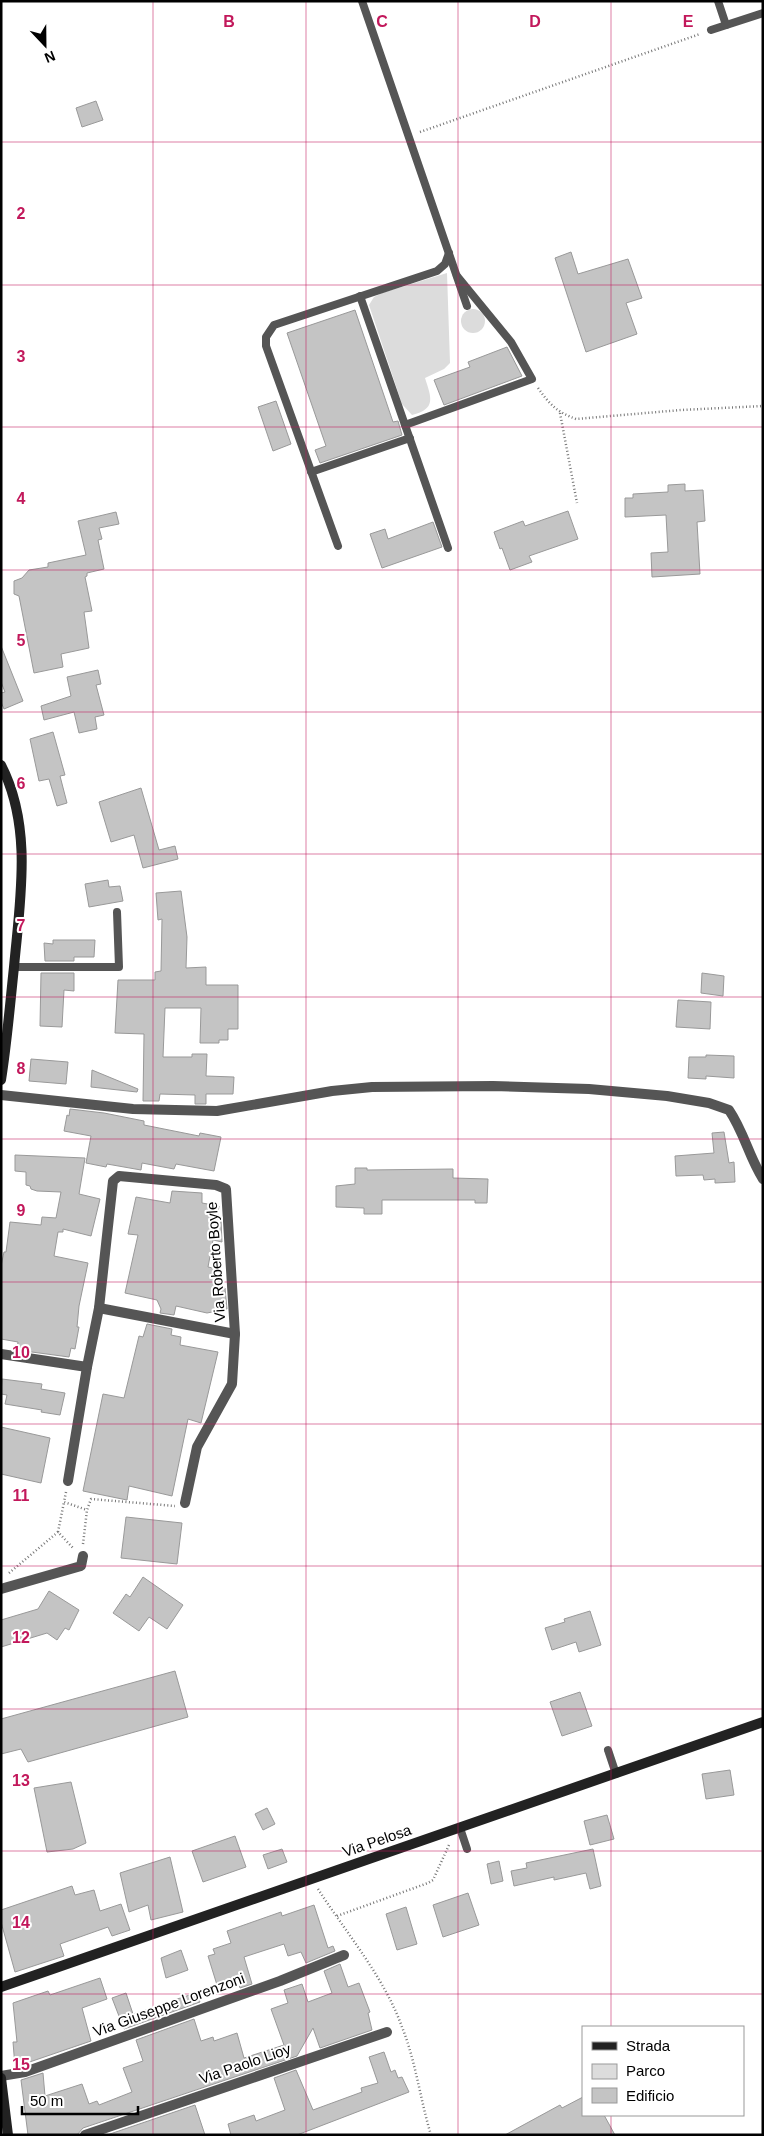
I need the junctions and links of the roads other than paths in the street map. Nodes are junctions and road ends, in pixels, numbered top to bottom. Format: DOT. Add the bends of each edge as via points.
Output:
graph roads {
  1 [pos="362,1"];
  2 [pos="718,1"];
  3 [pos="763,13"];
  4 [pos="726,25"];
  5 [pos="711,30"];
  6 [pos="449,253"];
  7 [pos="457,276"];
  8 [pos="360,296"];
  9 [pos="467,306"];
  10 [pos="405,425"];
  11 [pos="410,438"];
  12 [pos="311,472"];
  13 [pos="338,546"];
  14 [pos="448,548"];
  15 [pos="1,765"];
  16 [pos="117,912"];
  17 [pos="14,967"];
  18 [pos="1,1080"];
  19 [pos="1,1095"];
  20 [pos="763,1179"];
  21 [pos="99,1308"];
  22 [pos="235,1334"];
  23 [pos="1,1354"];
  24 [pos="87,1367"];
  25 [pos="68,1481"];
  26 [pos="185,1504"];
  27 [pos="83,1556"];
  28 [pos="1,1589"];
  29 [pos="763,1722"];
  30 [pos="608,1750"];
  31 [pos="620,1775"];
  32 [pos="461,1833"];
  33 [pos="467,1849"];
  34 [pos="344,1955"];
  35 [pos="1,1987"];
  36 [pos="387,2032"];
  37 [pos="1,2077"];
  38 [pos="8,2135"];
  39 [pos="85,2135"];
  1 -- 6 [label="lane"];
  2 -- 4 [label="lane"];
  3 -- 4 [label="lane"];
  4 -- 5 [label="lane"];
  6 -- 7 [label="lane"];
  6 -- 8 [label="lane" via="445,264 436,271"];
  7 -- 9 [label="lane"];
  7 -- 10 [label="lane" via="511,342 532,379"];
  8 -- 10 [label="lane"];
  8 -- 12 [label="lane" via="274,325 266,337 266,346"];
  10 -- 11 [label="lane"];
  11 -- 12 [label="lane"];
  11 -- 14 [label="lane"];
  12 -- 13 [label="lane"];
  15 -- 17 [label="street" via="16,803 22,856"];
  16 -- 17 [label="lane" via="120,967"];
  17 -- 18 [label="street"];
  19 -- 20 [label="street" via="133,1109 216,1111 372,1087 493,1086 667,1096 729,1110"];
  21 -- 22 [label="street, Via Roberto Boyle"];
  21 -- 22 [label="street, Via Roberto Boyle" via="113,1181 119,1176 216,1185 226,1189"];
  21 -- 24 [label="street"];
  22 -- 26 [label="street, Via Roberto Boyle" via="232,1384 197,1447"];
  23 -- 24 [label="street"];
  24 -- 25 [label="street"];
  27 -- 28 [label="street" via="80,1566"];
  29 -- 31 [label="street, Via Pelosa"];
  30 -- 31 [label="lane"];
  31 -- 32 [label="street, Via Pelosa"];
  32 -- 33 [label="lane"];
  32 -- 35 [label="street, Via Pelosa" via="312,1879"];
  34 -- 37 [label="street, Via Giuseppe Lorenzoni" via="25,2072"];
  36 -- 39 [label="street, Via Paolo Lioy"];
  37 -- 38 [label="street"];
}
